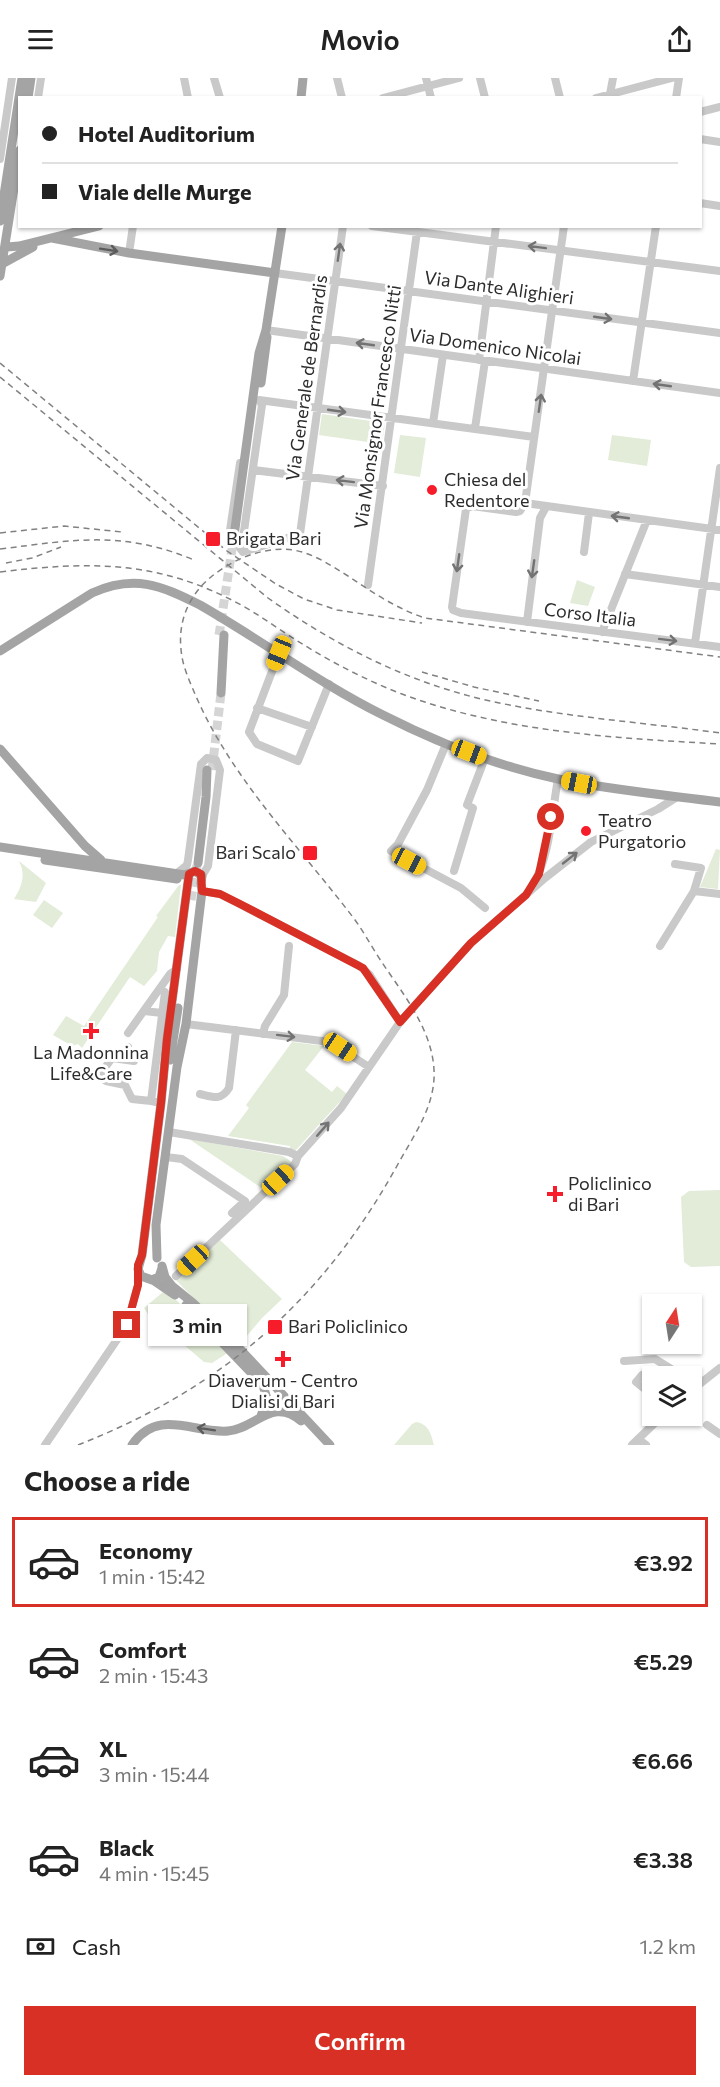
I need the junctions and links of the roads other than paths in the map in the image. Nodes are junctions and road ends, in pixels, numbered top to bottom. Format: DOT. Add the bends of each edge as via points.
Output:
graph roads {
  1 [pos="12,78"];
  2 [pos="22,78"];
  3 [pos="31,78"];
  4 [pos="41,78"];
  5 [pos="184,78"];
  6 [pos="214,78"];
  7 [pos="303,78"];
  8 [pos="337,78"];
  9 [pos="459,78"];
  10 [pos="480,78"];
  11 [pos="555,78"];
  12 [pos="613,78"];
  13 [pos="672,78"];
  14 [pos="679,78"];
  15 [pos="427,82"];
  16 [pos="610,94"];
  17 [pos="19,96"];
  18 [pos="28,96"];
  19 [pos="38,96"];
  20 [pos="188,96"];
  21 [pos="219,96"];
  22 [pos="301,96"];
  23 [pos="342,96"];
  24 [pos="388,96"];
  25 [pos="484,96"];
  26 [pos="560,96"];
  27 [pos="603,96"];
  28 [pos="676,96"];
  29 [pos="18,104"];
  30 [pos="720,107"];
  31 [pos="702,112"];
  32 [pos="4,131"];
  33 [pos="702,139"];
  34 [pos="18,142"];
  35 [pos="720,142"];
  36 [pos="0,159"];
  37 [pos="18,160"];
  38 [pos="18,163"];
  39 [pos="0,164"];
  40 [pos="18,185"];
  41 [pos="702,203"];
  42 [pos="720,206"];
  43 [pos="0,221"];
  44 [pos="91,228"];
  45 [pos="133,228"];
  46 [pos="282,228"];
  47 [pos="343,228"];
  48 [pos="389,228"];
  49 [pos="496,228"];
  50 [pos="564,228"];
  51 [pos="656,228"];
  52 [pos="442,231"];
  53 [pos="417,232"];
  54 [pos="52,238"];
  55 [pos="494,242"];
  56 [pos="3,245"];
  57 [pos="561,250"];
  58 [pos="129,254"];
  59 [pos="651,262"];
  60 [pos="4,263"];
  61 [pos="720,271"];
  62 [pos="275,273"];
  63 [pos="0,276"];
  64 [pos="335,281"];
  65 [pos="410,291"];
  66 [pos="486,302"];
  67 [pos="553,311"];
  68 [pos="642,323"];
  69 [pos="266,330"];
  70 [pos="720,333"];
  71 [pos="327,339"];
  72 [pos="402,349"];
  73 [pos="442,355"];
  74 [pos="482,360"];
  75 [pos="544,369"];
  76 [pos="633,381"];
  77 [pos="720,393"];
  78 [pos="256,398"];
  79 [pos="318,408"];
  80 [pos="392,418"];
  81 [pos="433,423"];
  82 [pos="475,428"];
  83 [pos="534,436"];
  84 [pos="720,468"];
  85 [pos="253,470"];
  86 [pos="308,477"];
  87 [pos="383,486"];
  88 [pos="527,504"];
  89 [pos="546,507"];
  90 [pos="589,513"];
  91 [pos="540,517"];
  92 [pos="647,520"];
  93 [pos="716,530"];
  94 [pos="238,538"];
  95 [pos="584,552"];
  96 [pos="625,574"];
  97 [pos="368,585"];
  98 [pos="704,585"];
  99 [pos="720,587"];
  100 [pos="527,622"];
  101 [pos="602,632"];
  102 [pos="222,635"];
  103 [pos="695,644"];
  104 [pos="720,647"];
  105 [pos="0,651"];
  106 [pos="279,653"];
  107 [pos="329,684"];
  108 [pos="219,693"];
  109 [pos="258,708"];
  110 [pos="312,728"];
  111 [pos="446,744"];
  112 [pos="0,749"];
  113 [pos="485,759"];
  114 [pos="558,778"];
  115 [pos="205,781"];
  116 [pos="676,797"];
  117 [pos="720,802"];
  118 [pos="0,846"];
  119 [pos="85,846"];
  120 [pos="0,853"];
  121 [pos="80,859"];
  122 [pos="106,862"];
  123 [pos="675,864"];
  124 [pos="454,871"];
  125 [pos="177,873"];
  126 [pos="189,876"];
  127 [pos="202,884"];
  128 [pos="694,891"];
  129 [pos="720,894"];
  130 [pos="526,895"];
  131 [pos="485,908"];
  132 [pos="290,946"];
  133 [pos="660,946"];
  134 [pos="177,969"];
  135 [pos="160,988"];
  136 [pos="144,1011"];
  137 [pos="162,1013"];
  138 [pos="402,1020"];
  139 [pos="186,1024"];
  140 [pos="236,1030"];
  141 [pos="128,1033"];
  142 [pos="263,1034"];
  143 [pos="128,1047"];
  144 [pos="177,1067"];
  145 [pos="369,1067"];
  146 [pos="200,1094"];
  147 [pos="151,1101"];
  148 [pos="161,1103"];
  149 [pos="169,1132"];
  150 [pos="298,1156"];
  151 [pos="166,1157"];
  152 [pos="232,1213"];
  153 [pos="157,1258"];
  154 [pos="140,1261"];
  155 [pos="162,1268"];
  156 [pos="139,1273"];
  157 [pos="176,1276"];
  158 [pos="151,1280"];
  159 [pos="170,1288"];
  160 [pos="134,1303"];
  161 [pos="624,1361"];
  162 [pos="666,1366"];
  163 [pos="718,1371"];
  164 [pos="642,1375"];
  165 [pos="702,1380"];
  166 [pos="642,1387"];
  167 [pos="261,1416"];
  168 [pos="707,1425"];
  169 [pos="312,1426"];
  170 [pos="652,1426"];
  171 [pos="720,1434"];
  172 [pos="635,1442"];
  173 [pos="45,1445"];
  174 [pos="132,1445"];
  175 [pos="330,1445"];
  176 [pos="646,1445"];
  1 -- 32 [label="street"];
  2 -- 17 [label="main road"];
  3 -- 18 [label="main road"];
  4 -- 19 [label="street"];
  5 -- 20 [label="street"];
  6 -- 21 [label="street"];
  7 -- 22 [label="main road"];
  8 -- 23 [label="street"];
  9 -- 15 [label="street"];
  10 -- 25 [label="street"];
  11 -- 26 [label="street"];
  12 -- 16 [label="street"];
  13 -- 16 [label="street"];
  14 -- 28 [label="street"];
  15 -- 24 [label="street"];
  16 -- 27 [label="street"];
  29 -- 43 [label="main road"];
  30 -- 31 [label="street"];
  32 -- 34 [label="street" via="6,139"];
  32 -- 36 [label="street"];
  33 -- 35 [label="street"];
  37 -- 39 [label="street" via="3,160"];
  38 -- 63 [label="main road"];
  40 -- 56 [label="street"];
  41 -- 42 [label="street"];
  44 -- 54 [label="main road"];
  45 -- 58 [label="street"];
  46 -- 62 [label="main road"];
  64 -- 47 [label="street, Via Generale de Bernardis, one-way"];
  48 -- 53 [label="street"];
  49 -- 55 [label="street"];
  50 -- 57 [label="street"];
  51 -- 59 [label="street"];
  52 -- 53 [label="street"];
  52 -- 55 [label="street"];
  53 -- 65 [label="street, Via Monsignor Francesco Nitti"];
  54 -- 56 [label="main road" via="19,246"];
  54 -- 58 [label="main road, one-way"];
  54 -- 60 [label="main road"];
  57 -- 55 [label="street, one-way"];
  55 -- 66 [label="street"];
  56 -- 60 [label="main road" via="9,254"];
  57 -- 59 [label="street"];
  57 -- 67 [label="street"];
  58 -- 62 [label="main road"];
  59 -- 61 [label="street"];
  59 -- 68 [label="street"];
  62 -- 64 [label="street, Via Dante Alighieri"];
  62 -- 69 [label="main road"];
  64 -- 65 [label="street, Via Dante Alighieri"];
  64 -- 71 [label="street, Via Generale de Bernardis"];
  65 -- 66 [label="street, Via Dante Alighieri"];
  65 -- 72 [label="street, Via Monsignor Francesco Nitti"];
  66 -- 67 [label="street, Via Dante Alighieri"];
  66 -- 74 [label="street"];
  67 -- 68 [label="street, Via Dante Alighieri, one-way"];
  67 -- 75 [label="street"];
  68 -- 70 [label="street, Via Dante Alighieri"];
  68 -- 76 [label="street"];
  69 -- 71 [label="street, Via Domenico Nicolai"];
  69 -- 78 [label="main road"];
  72 -- 71 [label="street, Via Domenico Nicolai, one-way"];
  71 -- 79 [label="street, Via Generale de Bernardis"];
  72 -- 73 [label="street, Via Domenico Nicolai"];
  72 -- 80 [label="street, Via Monsignor Francesco Nitti"];
  73 -- 74 [label="street, Via Domenico Nicolai"];
  73 -- 81 [label="street"];
  74 -- 75 [label="street, Via Domenico Nicolai"];
  74 -- 82 [label="street"];
  75 -- 76 [label="street, Via Domenico Nicolai"];
  83 -- 75 [label="street, one-way"];
  77 -- 76 [label="street, Via Domenico Nicolai, one-way"];
  78 -- 79 [label="street"];
  78 -- 85 [label="street" via="262,405"];
  78 -- 94 [label="main road"];
  79 -- 80 [label="street, one-way"];
  79 -- 86 [label="street, Via Generale de Bernardis"];
  80 -- 81 [label="street"];
  80 -- 87 [label="street, Via Monsignor Francesco Nitti"];
  81 -- 82 [label="street"];
  82 -- 83 [label="street"];
  83 -- 88 [label="street"];
  84 -- 93 [label="street"];
  85 -- 86 [label="street"];
  85 -- 94 [label="street"];
  87 -- 86 [label="street, one-way"];
  86 -- 94 [label="street, Via Generale de Bernardis" via="300,534 243,552"];
  87 -- 97 [label="street, Via Monsignor Francesco Nitti"];
  88 -- 89 [label="street"];
  88 -- 91 [label="street"];
  88 -- 100 [label="street, Corso Italia, one-way" via="518,512 472,506 465,511 452,607 457,613"];
  89 -- 90 [label="street"];
  89 -- 91 [label="street"];
  92 -- 90 [label="street, one-way"];
  90 -- 95 [label="street"];
  91 -- 100 [label="street, one-way"];
  92 -- 93 [label="street"];
  92 -- 96 [label="street"];
  93 -- 98 [label="street"];
  96 -- 98 [label="street"];
  96 -- 101 [label="street"];
  98 -- 99 [label="street"];
  98 -- 103 [label="street"];
  100 -- 101 [label="street, Corso Italia"];
  101 -- 103 [label="street, Corso Italia, one-way"];
  102 -- 108 [label="main road"];
  103 -- 104 [label="street, Corso Italia"];
  105 -- 106 [label="main road" via="106,586 138,582 183,596"];
  106 -- 107 [label="main road"];
  106 -- 109 [label="street"];
  107 -- 110 [label="street"];
  107 -- 111 [label="main road"];
  109 -- 110 [label="street"];
  109 -- 110 [label="street" via="249,732 257,744 298,761"];
  111 -- 113 [label="main road"];
  111 -- 131 [label="street" via="427,790 392,852 461,888"];
  112 -- 119 [label="main road"];
  113 -- 114 [label="main road"];
  113 -- 124 [label="street" via="467,805 473,808"];
  114 -- 116 [label="main road"];
  114 -- 130 [label="street" via="539,874"];
  115 -- 115 [label="main road" via="209,770 200,863 206,797"];
  115 -- 126 [label="main road" via="194,865"];
  116 -- 117 [label="main road"];
  130 -- 116 [label="street, one-way" via="591,842"];
  118 -- 121 [label="main road"];
  119 -- 121 [label="main road"];
  119 -- 122 [label="main road"];
  120 -- 126 [label="main road"];
  121 -- 122 [label="main road"];
  122 -- 125 [label="main road"];
  123 -- 128 [label="street" via="701,868"];
  125 -- 126 [label="main road"];
  125 -- 127 [label="street" via="188,860 201,764 211,758 220,770 208,866"];
  126 -- 127 [label="main road" via="194,885"];
  126 -- 134 [label="main road"];
  127 -- 138 [label="street" via="358,964"];
  127 -- 139 [label="main road"];
  128 -- 129 [label="street"];
  128 -- 133 [label="street"];
  130 -- 138 [label="street" via="471,943"];
  132 -- 142 [label="street" via="284,995"];
  134 -- 135 [label="street"];
  134 -- 148 [label="main road"];
  135 -- 136 [label="street"];
  135 -- 137 [label="street" via="165,992"];
  136 -- 137 [label="street"];
  136 -- 141 [label="street"];
  137 -- 147 [label="street"];
  138 -- 145 [label="street"];
  139 -- 140 [label="street"];
  139 -- 144 [label="main road"];
  140 -- 142 [label="street"];
  140 -- 146 [label="street" via="229,1088 219,1098"];
  142 -- 145 [label="street, one-way" via="330,1042"];
  143 -- 147 [label="street" via="128,1055 135,1056 134,1061 112,1058 104,1069 103,1079 127,1086 132,1099"];
  144 -- 148 [label="main road" via="194,901"];
  144 -- 149 [label="main road"];
  150 -- 145 [label="street, one-way" via="341,1108"];
  147 -- 148 [label="street"];
  148 -- 154 [label="main road"];
  149 -- 150 [label="street"];
  149 -- 151 [label="main road"];
  150 -- 157 [label="street" via="295,1164"];
  151 -- 152 [label="street" via="182,1159 247,1200"];
  151 -- 153 [label="main road" via="154,1236"];
  153 -- 154 [label="main road" via="146,1256"];
  153 -- 155 [label="main road"];
  154 -- 156 [label="main road"];
  155 -- 158 [label="main road" via="159,1277"];
  155 -- 159 [label="main road"];
  156 -- 158 [label="main road"];
  156 -- 160 [label="street"];
  158 -- 159 [label="main road"];
  158 -- 160 [label="street"];
  159 -- 167 [label="main road" via="263,1385 267,1399"];
  159 -- 169 [label="main road" via="193,1303"];
  160 -- 173 [label="street" via="127,1325"];
  161 -- 162 [label="street" via="654,1359"];
  163 -- 165 [label="street"];
  164 -- 166 [label="street" via="636,1382"];
  167 -- 169 [label="main road" via="284,1412"];
  167 -- 174 [label="main road, one-way" via="232,1431 161,1425 143,1433"];
  168 -- 171 [label="street"];
  169 -- 175 [label="main road"];
  170 -- 172 [label="street"];
  172 -- 176 [label="street"];
}
